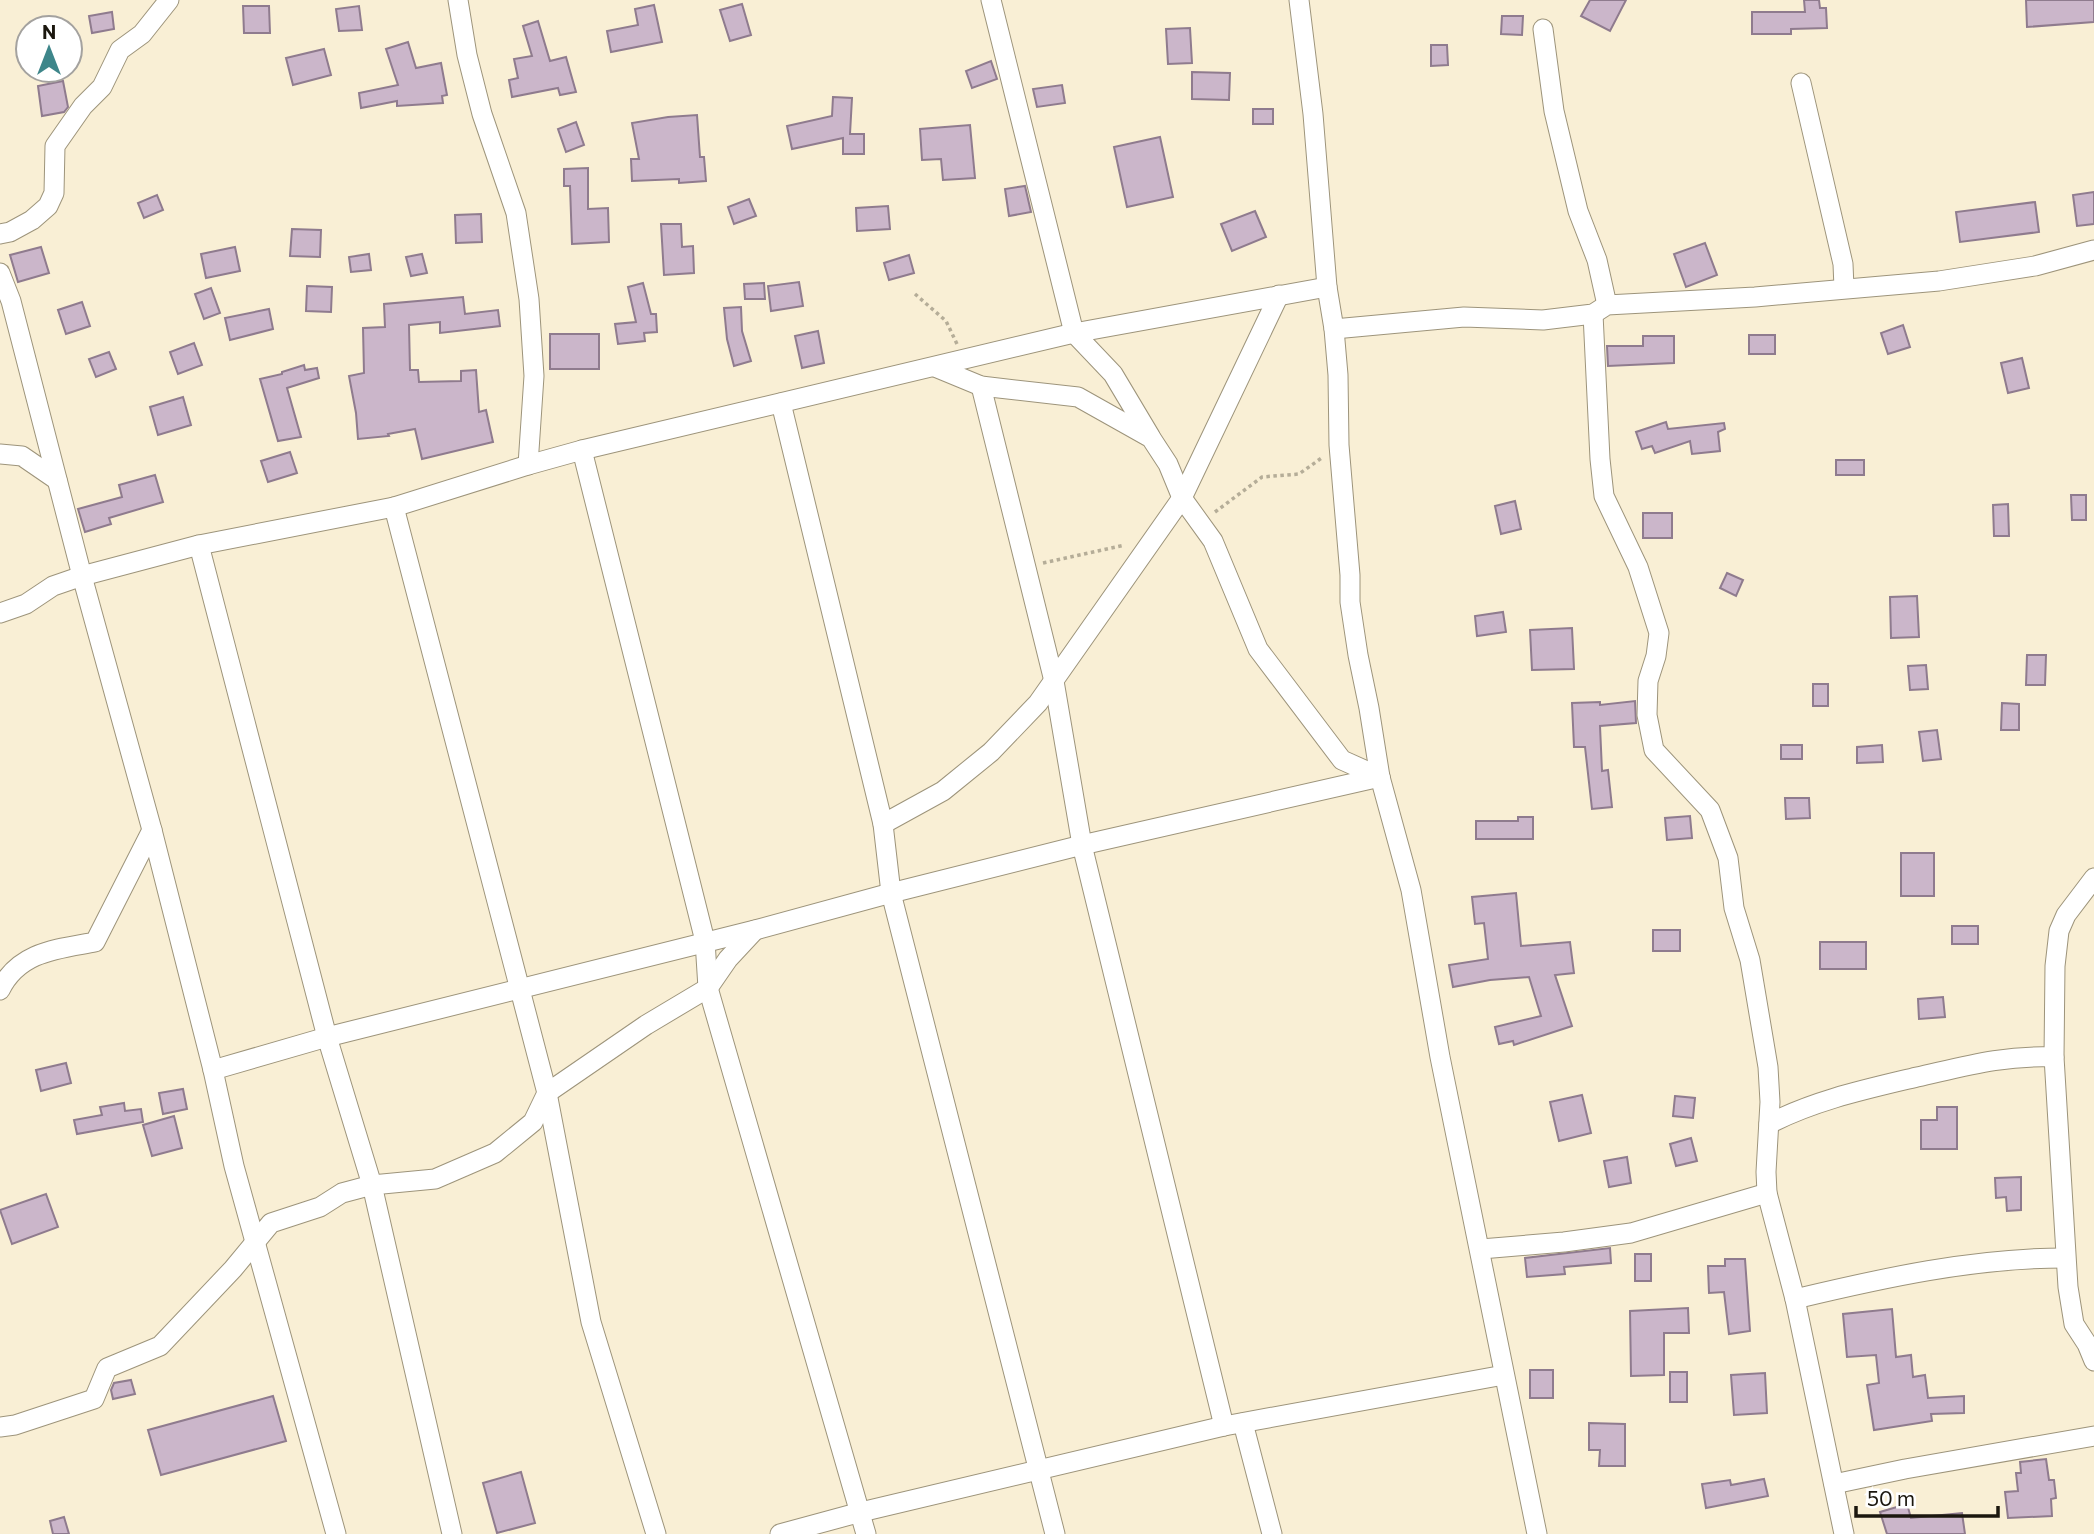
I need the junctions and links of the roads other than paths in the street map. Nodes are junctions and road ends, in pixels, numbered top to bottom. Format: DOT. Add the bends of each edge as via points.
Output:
graph roads {
  1 [pos="169,0"];
  2 [pos="458,0"];
  3 [pos="991,0"];
  4 [pos="1299,0"];
  5 [pos="1543,29"];
  6 [pos="1801,83"];
  7 [pos="0,233"];
  8 [pos="2094,250"];
  9 [pos="0,273"];
  10 [pos="1327,287"];
  11 [pos="1844,288"];
  12 [pos="1279,295"];
  13 [pos="1600,310"];
  14 [pos="1335,329"];
  15 [pos="1074,332"];
  16 [pos="935,367"];
  17 [pos="981,386"];
  18 [pos="781,403"];
  19 [pos="1151,438"];
  20 [pos="582,450"];
  21 [pos="0,454"];
  22 [pos="528,465"];
  23 [pos="57,480"];
  24 [pos="1182,498"];
  25 [pos="394,507"];
  26 [pos="199,545"];
  27 [pos="82,576"];
  28 [pos="0,613"];
  29 [pos="1054,681"];
  30 [pos="1380,777"];
  31 [pos="883,824"];
  32 [pos="152,830"];
  33 [pos="1082,845"];
  34 [pos="2094,878"];
  35 [pos="891,893"];
  36 [pos="755,930"];
  37 [pos="705,941"];
  38 [pos="519,988"];
  39 [pos="708,988"];
  40 [pos="0,990"];
  41 [pos="327,1037"];
  42 [pos="2054,1057"];
  43 [pos="213,1070"];
  44 [pos="547,1093"];
  45 [pos="1769,1124"];
  46 [pos="372,1185"];
  47 [pos="1767,1193"];
  48 [pos="256,1242"];
  49 [pos="1481,1249"];
  50 [pos="2065,1258"];
  51 [pos="1795,1299"];
  52 [pos="2094,1361"];
  53 [pos="1504,1376"];
  54 [pos="1234,1424"];
  55 [pos="0,1427"];
  56 [pos="2094,1436"];
  57 [pos="1038,1470"];
  58 [pos="1835,1484"];
  59 [pos="861,1512"];
  60 [pos="335,1534"];
  61 [pos="452,1534"];
  62 [pos="656,1534"];
  63 [pos="780,1534"];
  64 [pos="866,1534"];
  65 [pos="1055,1534"];
  66 [pos="1272,1534"];
  67 [pos="1537,1534"];
  68 [pos="1844,1534"];
  1 -- 7 [label="street" via="142,34 120,50 102,87 55,146 54,193 48,206 32,220"];
  2 -- 22 [label="street" via="482,114 516,214 529,299 534,376"];
  3 -- 15 [label="street"];
  4 -- 10 [label="street"];
  5 -- 13 [label="street" via="1554,111 1578,211 1597,260"];
  6 -- 11 [label="street" via="1843,264"];
  8 -- 11 [label="street" via="2035,266 1952,279"];
  9 -- 23 [label="street"];
  10 -- 12 [label="street"];
  10 -- 14 [label="street"];
  11 -- 13 [label="street"];
  12 -- 15 [label="street"];
  12 -- 24 [label="street"];
  13 -- 14 [label="street" via="1543,320 1464,317"];
  13 -- 45 [label="street" via="1604,496 1638,567 1659,633 1648,681 1647,715 1654,750 1710,810 1728,858 1734,908 1750,961 1768,1067"];
  14 -- 30 [label="street" via="1350,602"];
  15 -- 16 [label="street"];
  15 -- 19 [label="street" via="1113,374"];
  16 -- 17 [label="street"];
  16 -- 18 [label="street"];
  17 -- 19 [label="street" via="1078,397"];
  17 -- 29 [label="street"];
  18 -- 20 [label="street"];
  18 -- 31 [label="street"];
  19 -- 24 [label="street"];
  20 -- 22 [label="street"];
  20 -- 37 [label="street"];
  21 -- 23 [label="street" via="22,456"];
  22 -- 25 [label="street"];
  23 -- 27 [label="street"];
  24 -- 29 [label="street"];
  24 -- 30 [label="street" via="1213,541 1258,649 1342,760"];
  25 -- 26 [label="street"];
  25 -- 38 [label="street"];
  26 -- 27 [label="street"];
  26 -- 41 [label="street"];
  27 -- 28 [label="street"];
  27 -- 32 [label="street"];
  29 -- 31 [label="street" via="991,752 943,791"];
  29 -- 33 [label="street"];
  30 -- 33 [label="street"];
  30 -- 49 [label="street" via="1411,890"];
  31 -- 35 [label="street"];
  32 -- 40 [label="street" via="95,942 36,954 5,979"];
  32 -- 43 [label="street"];
  33 -- 35 [label="street"];
  33 -- 54 [label="street"];
  34 -- 42 [label="street" via="2059,931"];
  35 -- 36 [label="street"];
  35 -- 57 [label="street"];
  36 -- 37 [label="street"];
  36 -- 39 [label="street"];
  37 -- 38 [label="street"];
  37 -- 39 [label="street"];
  38 -- 41 [label="street"];
  38 -- 44 [label="street"];
  39 -- 44 [label="street"];
  39 -- 59 [label="street"];
  41 -- 43 [label="street"];
  41 -- 46 [label="street"];
  42 -- 45 [label="street" via="1989,1060 1861,1090"];
  42 -- 50 [label="street"];
  43 -- 48 [label="street"];
  44 -- 46 [label="street" via="533,1122 495,1153 435,1178"];
  44 -- 62 [label="street" via="591,1322"];
  45 -- 47 [label="street"];
  46 -- 48 [label="street" via="271,1223"];
  46 -- 61 [label="street"];
  47 -- 49 [label="street" via="1632,1233"];
  47 -- 51 [label="street"];
  48 -- 55 [label="street" via="160,1346 107,1368 94,1399"];
  48 -- 60 [label="street"];
  49 -- 53 [label="street"];
  50 -- 51 [label="street" via="1900,1275"];
  50 -- 52 [label="street" via="2074,1324"];
  51 -- 58 [label="street"];
  53 -- 54 [label="street"];
  53 -- 67 [label="street"];
  54 -- 57 [label="street"];
  54 -- 66 [label="street"];
  56 -- 58 [label="street"];
  57 -- 59 [label="street"];
  57 -- 65 [label="street"];
  58 -- 68 [label="street"];
  59 -- 63 [label="street"];
  59 -- 64 [label="street"];
}
